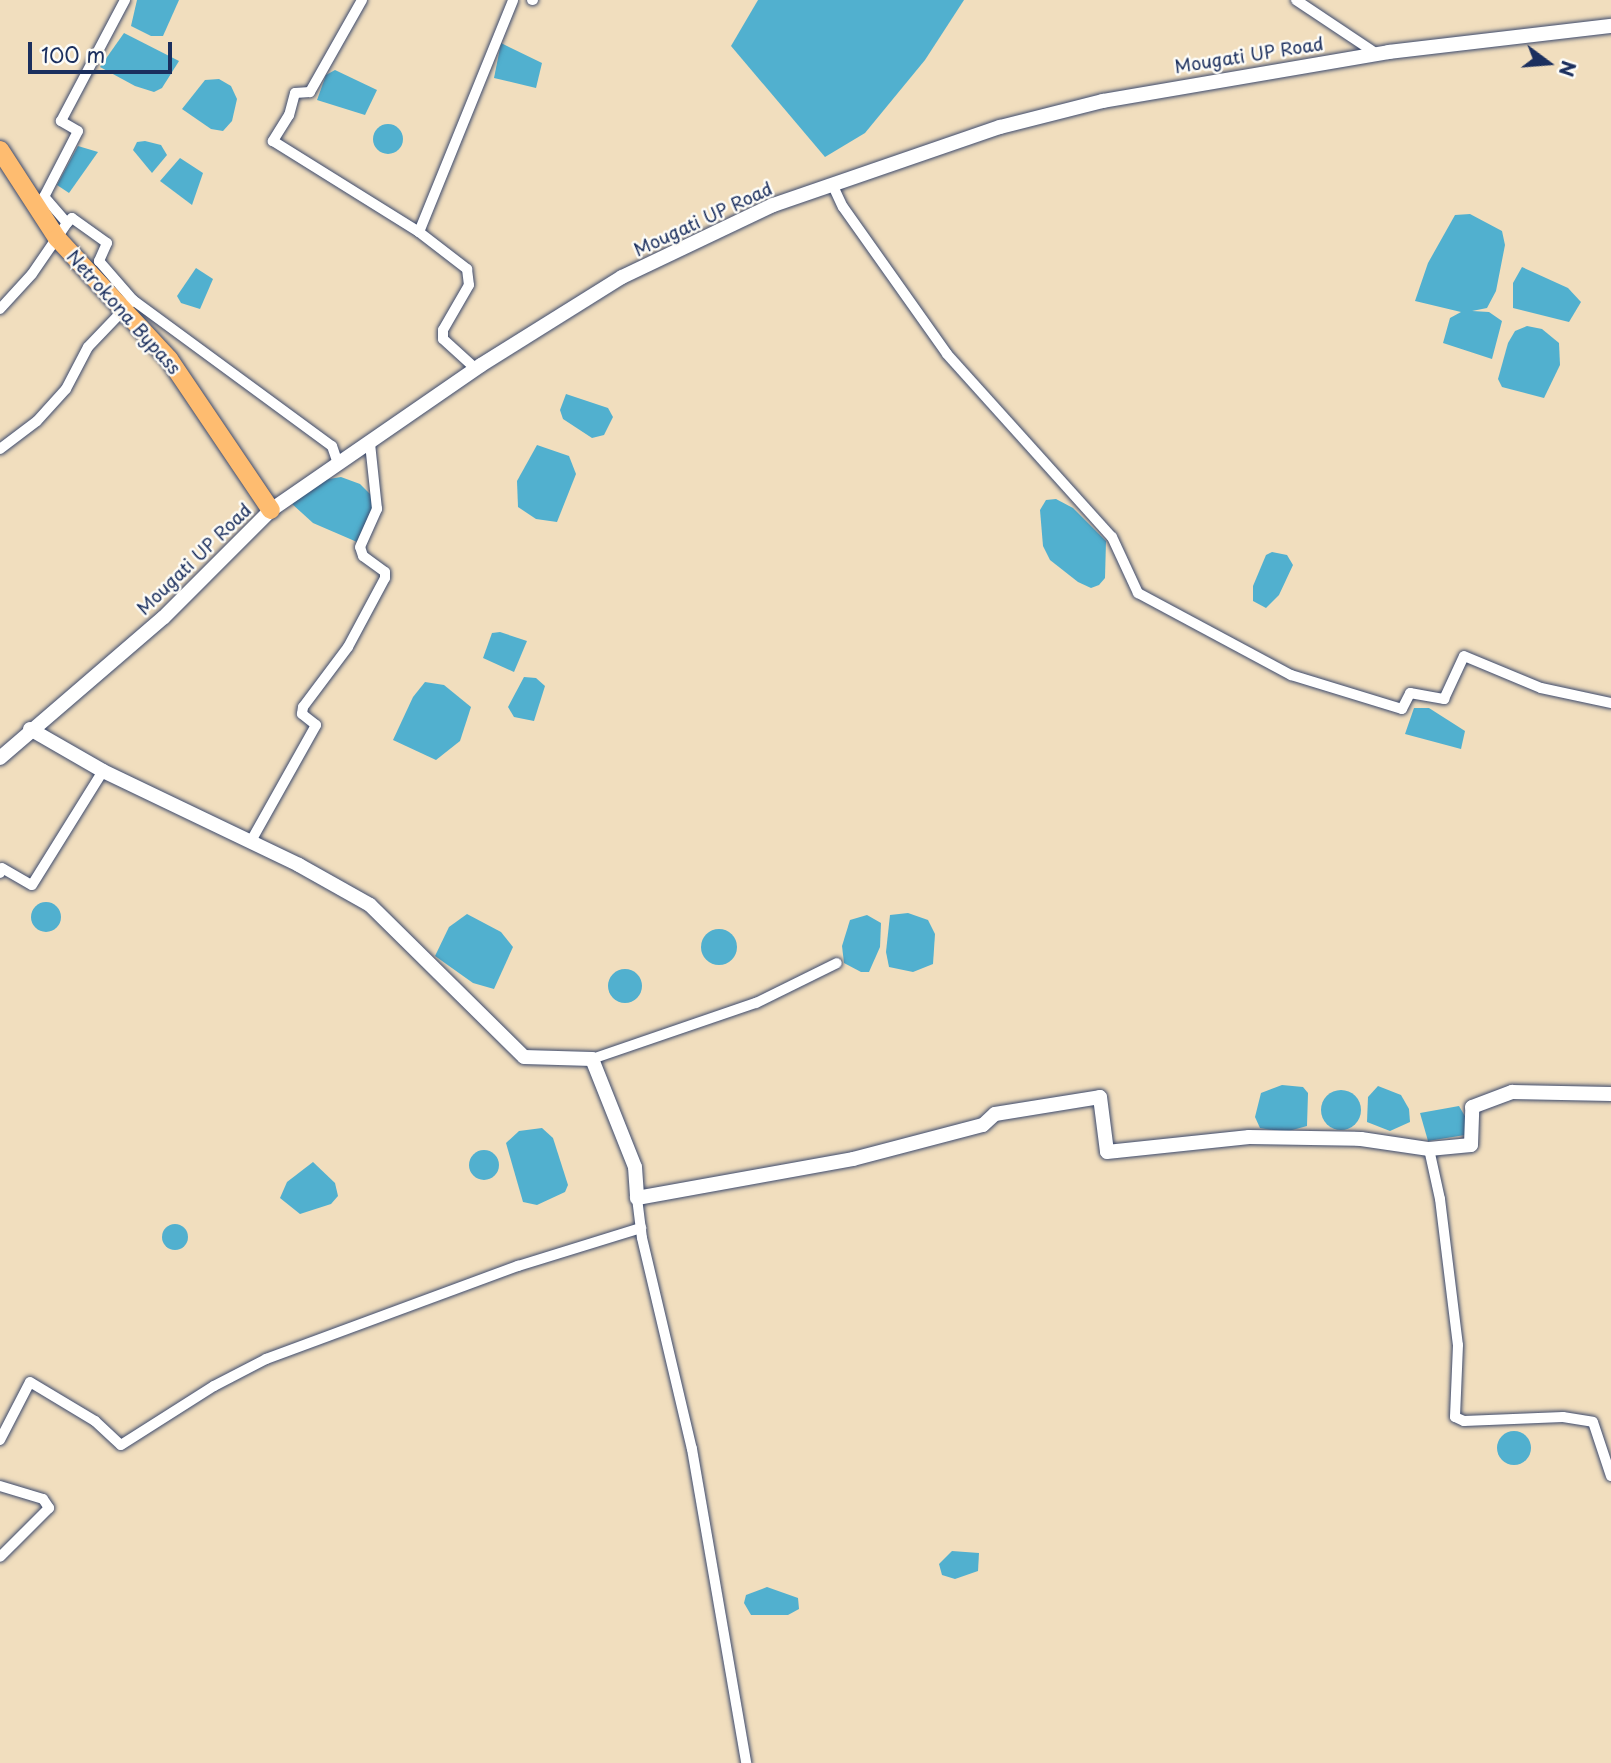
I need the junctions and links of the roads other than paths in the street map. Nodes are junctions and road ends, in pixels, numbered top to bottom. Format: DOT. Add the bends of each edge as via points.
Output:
graph roads {
  1 [pos="125,0"];
  2 [pos="362,0"];
  3 [pos="513,0"];
  4 [pos="1296,0"];
  5 [pos="1611,26"];
  6 [pos="1377,54"];
  7 [pos="0,150"];
  8 [pos="833,186"];
  9 [pos="62,230"];
  10 [pos="419,232"];
  11 [pos="128,305"];
  12 [pos="0,309"];
  13 [pos="476,369"];
  14 [pos="370,443"];
  15 [pos="0,449"];
  16 [pos="338,463"];
  17 [pos="271,510"];
  18 [pos="1611,703"];
  19 [pos="30,729"];
  20 [pos="0,758"];
  21 [pos="103,771"];
  22 [pos="251,841"];
  23 [pos="0,873"];
  24 [pos="837,962"];
  25 [pos="592,1059"];
  26 [pos="1611,1094"];
  27 [pos="1429,1149"];
  28 [pos="637,1198"];
  29 [pos="641,1228"];
  30 [pos="0,1440"];
  31 [pos="1611,1476"];
  32 [pos="0,1486"];
  33 [pos="0,1556"];
  34 [pos="746,1763"];
  1 -- 9 [label="street" via="61,121 78,131 44,197"];
  2 -- 10 [label="street" via="310,92 295,93 289,115 273,141"];
  3 -- 10 [label="street"];
  4 -- 6 [label="street"];
  5 -- 6 [label="street, Mougati UP Road"];
  6 -- 8 [label="street, Mougati UP Road" via="1103,101 1000,127"];
  7 -- 9 [label="main road, Netrokona Bypass"];
  8 -- 13 [label="street, Mougati UP Road" via="773,205 622,277"];
  8 -- 18 [label="street" via="947,354 1112,537 1138,593 1291,675 1402,709 1410,692 1444,699 1464,656 1541,688"];
  9 -- 11 [label="main road, Netrokona Bypass"];
  9 -- 11 [label="street" via="72,218 107,243 99,261"];
  9 -- 12 [label="street" via="32,274"];
  10 -- 13 [label="street" via="471,276 443,339"];
  11 -- 15 [label="street" via="88,347 66,389 37,421"];
  11 -- 16 [label="street" via="332,446"];
  11 -- 17 [label="main road, Netrokona Bypass"];
  13 -- 14 [label="street, Mougati UP Road"];
  14 -- 16 [label="street, Mougati UP Road"];
  14 -- 22 [label="street" via="377,509 360,547 363,556 385,572 385,578 348,647 303,708 302,714 316,725"];
  16 -- 17 [label="street, Mougati UP Road"];
  17 -- 19 [label="street, Mougati UP Road" via="164,617"];
  19 -- 20 [label="street, Mougati UP Road"];
  19 -- 21 [label="street"];
  21 -- 22 [label="street"];
  21 -- 23 [label="street" via="32,886 2,868"];
  22 -- 25 [label="street" via="370,905 524,1057"];
  24 -- 25 [label="street" via="755,1003"];
  25 -- 28 [label="street" via="635,1167"];
  26 -- 27 [label="street" via="1512,1092 1472,1107 1471,1145"];
  27 -- 28 [label="street" via="1361,1139 1249,1137 1107,1152 1100,1097 995,1114 983,1125 853,1159"];
  27 -- 31 [label="street" via="1440,1199 1458,1345 1455,1417 1464,1421 1563,1417 1593,1422"];
  28 -- 29 [label="street"];
  29 -- 30 [label="street" via="518,1266 266,1359 214,1385 121,1445 95,1421 30,1382"];
  29 -- 34 [label="street" via="692,1449"];
  32 -- 33 [label="street" via="43,1499 49,1508"];
}
